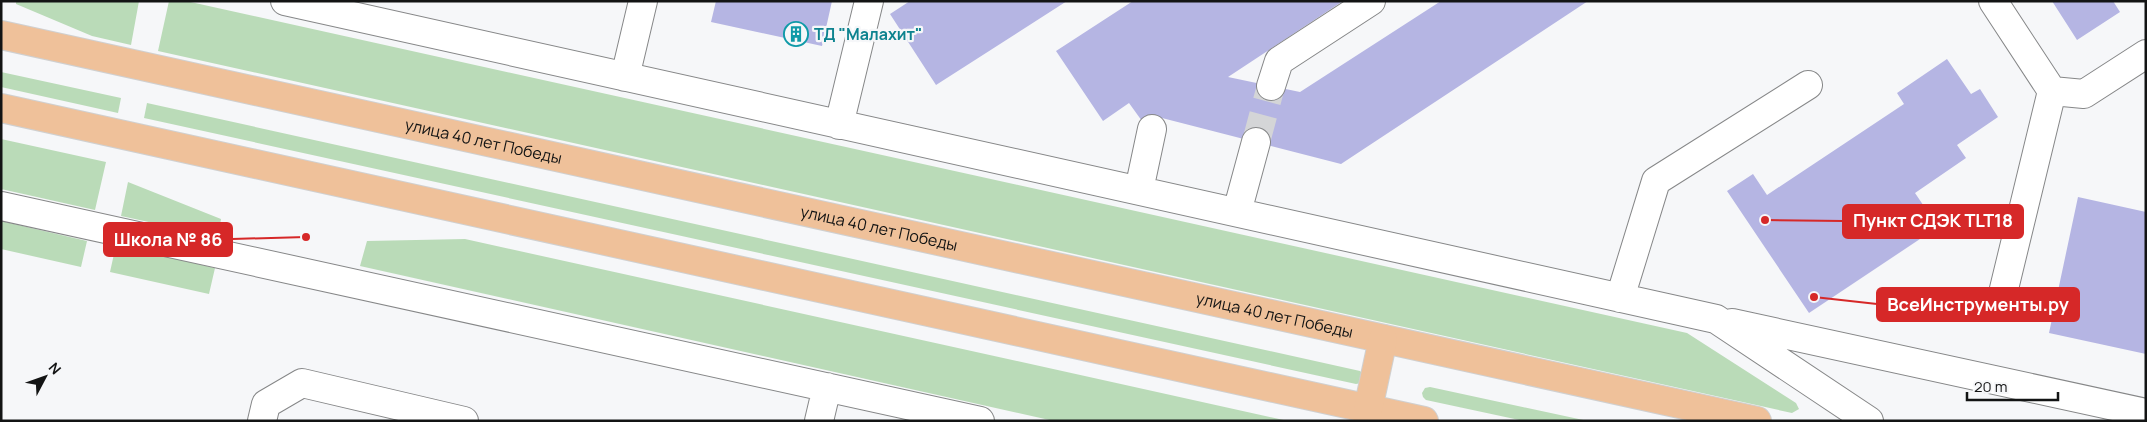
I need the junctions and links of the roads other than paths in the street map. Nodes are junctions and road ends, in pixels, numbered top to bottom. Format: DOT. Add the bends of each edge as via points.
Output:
graph roads {
  1 [pos="643,1"];
  2 [pos="869,1"];
  3 [pos="1371,1"];
  4 [pos="1993,1"];
  5 [pos="301,3"];
  6 [pos="1,35"];
  7 [pos="2146,54"];
  8 [pos="625,77"];
  9 [pos="1808,85"];
  10 [pos="1271,86"];
  11 [pos="2052,91"];
  12 [pos="1,108"];
  13 [pos="839,124"];
  14 [pos="1152,129"];
  15 [pos="1256,142"];
  16 [pos="1140,190"];
  17 [pos="1,206"];
  18 [pos="1237,212"];
  19 [pos="2002,297"];
  20 [pos="1620,298"];
  21 [pos="1716,320"];
  22 [pos="1383,339"];
  23 [pos="827,387"];
  24 [pos="1368,408"];
  25 [pos="2146,413"];
  26 [pos="262,421"];
  27 [pos="464,421"];
  28 [pos="819,421"];
  29 [pos="980,421"];
  30 [pos="1424,421"];
  31 [pos="1758,421"];
  32 [pos="1869,421"];
  1 -- 8 [label="street"];
  2 -- 13 [label="street"];
  3 -- 10 [label="street" via="1279,61"];
  4 -- 11 [label="street"];
  5 -- 8 [label="street"];
  6 -- 22 [label="main road, улица 40 лет Победы"];
  7 -- 11 [label="street" via="2084,94"];
  8 -- 13 [label="street"];
  9 -- 20 [label="street" via="1656,181"];
  11 -- 19 [label="street"];
  12 -- 24 [label="main road"];
  13 -- 16 [label="street"];
  14 -- 16 [label="street"];
  15 -- 18 [label="street"];
  16 -- 18 [label="street"];
  17 -- 23 [label="street"];
  18 -- 20 [label="street"];
  20 -- 21 [label="street"];
  21 -- 25 [label="street"];
  21 -- 32 [label="street"];
  22 -- 24 [label="main road"];
  22 -- 31 [label="main road, улица 40 лет Победы"];
  23 -- 28 [label="street"];
  23 -- 29 [label="street"];
  24 -- 30 [label="main road"];
  26 -- 27 [label="street" via="266,404 302,383"];
}
